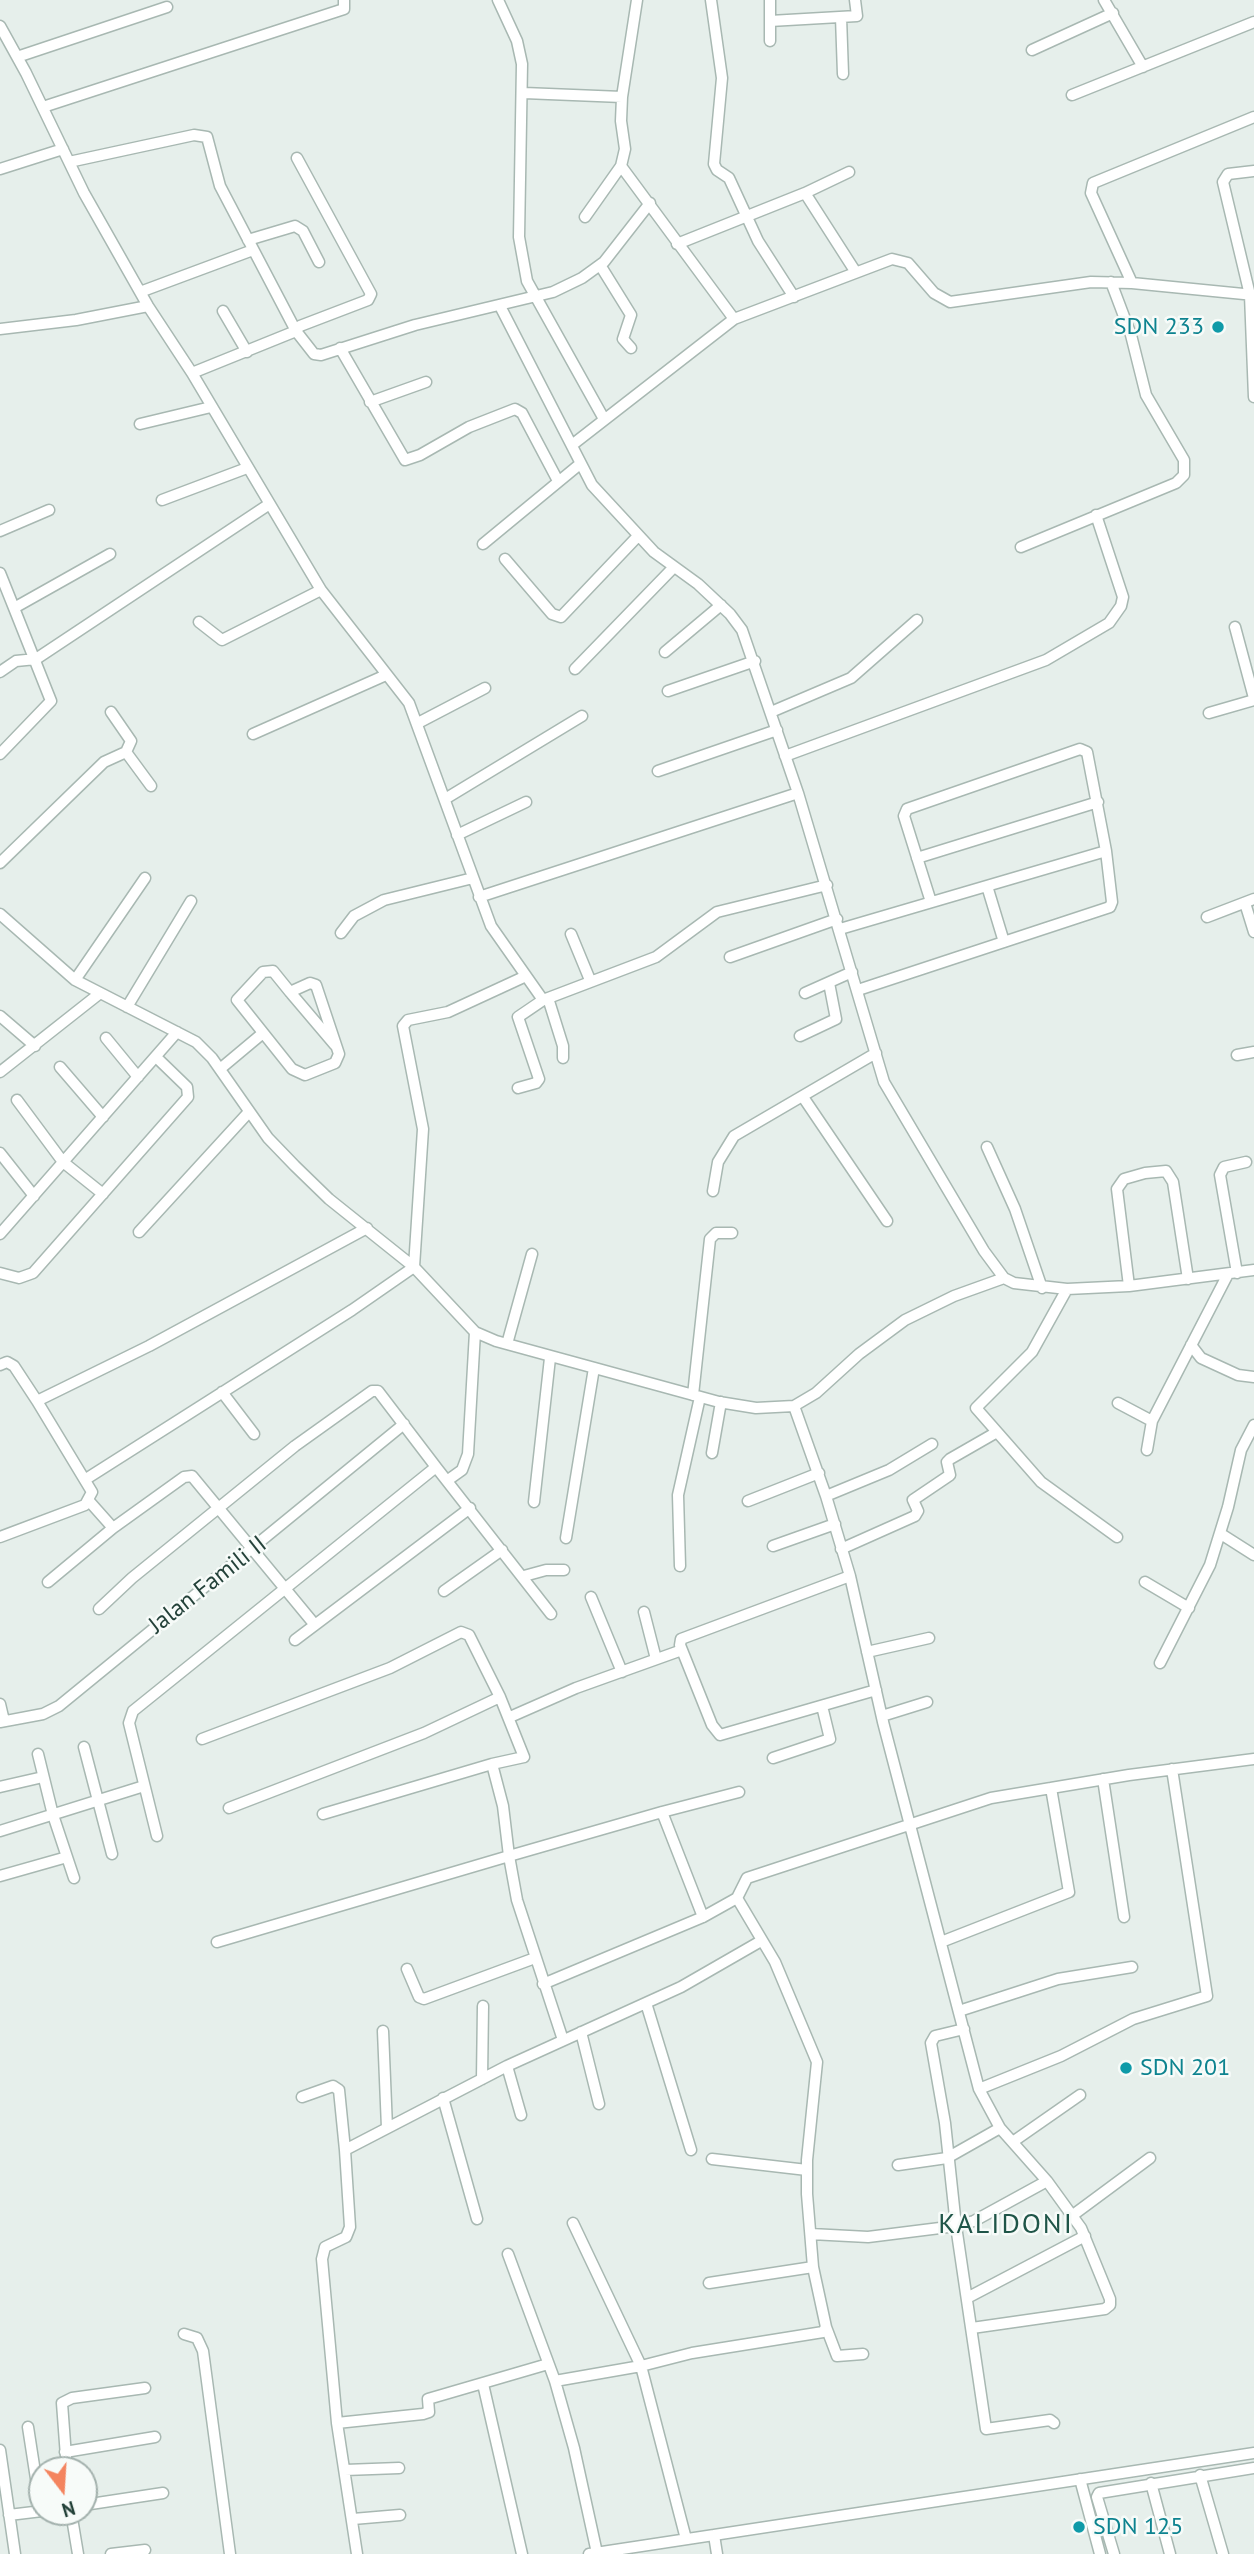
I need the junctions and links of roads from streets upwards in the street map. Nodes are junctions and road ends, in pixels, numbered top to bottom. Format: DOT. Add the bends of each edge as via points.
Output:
graph roads {
  1 [pos="345,0"];
  2 [pos="498,0"];
  3 [pos="637,0"];
  4 [pos="711,0"];
  5 [pos="770,0"];
  6 [pos="855,0"];
  7 [pos="1104,0"];
  8 [pos="167,7"];
  9 [pos="1113,13"];
  10 [pos="841,17"];
  11 [pos="770,21"];
  12 [pos="1254,22"];
  13 [pos="0,26"];
  14 [pos="770,41"];
  15 [pos="1032,50"];
  16 [pos="17,57"];
  17 [pos="1143,67"];
  18 [pos="843,74"];
  19 [pos="524,93"];
  20 [pos="1072,95"];
  21 [pos="622,97"];
  22 [pos="43,107"];
  23 [pos="1254,117"];
  24 [pos="63,149"];
  25 [pos="297,159"];
  26 [pos="69,162"];
  27 [pos="621,166"];
  28 [pos="0,169"];
  29 [pos="1254,171"];
  30 [pos="849,172"];
  31 [pos="805,193"];
  32 [pos="647,206"];
  33 [pos="745,215"];
  34 [pos="585,217"];
  35 [pos="677,244"];
  36 [pos="251,245"];
  37 [pos="319,262"];
  38 [pos="600,265"];
  39 [pos="855,271"];
  40 [pos="1111,282"];
  41 [pos="1132,283"];
  42 [pos="140,292"];
  43 [pos="1252,295"];
  44 [pos="535,297"];
  45 [pos="794,297"];
  46 [pos="148,306"];
  47 [pos="500,306"];
  48 [pos="223,311"];
  49 [pos="734,318"];
  50 [pos="0,329"];
  51 [pos="296,331"];
  52 [pos="340,348"];
  53 [pos="631,348"];
  54 [pos="247,352"];
  55 [pos="192,373"];
  56 [pos="426,382"];
  57 [pos="1254,397"];
  58 [pos="370,402"];
  59 [pos="211,407"];
  60 [pos="604,419"];
  61 [pos="140,424"];
  62 [pos="572,444"];
  63 [pos="580,464"];
  64 [pos="247,468"];
  65 [pos="558,481"];
  66 [pos="162,500"];
  67 [pos="268,505"];
  68 [pos="49,510"];
  69 [pos="1096,515"];
  70 [pos="0,531"];
  71 [pos="638,536"];
  72 [pos="483,544"];
  73 [pos="1021,547"];
  74 [pos="110,554"];
  75 [pos="505,559"];
  76 [pos="673,568"];
  77 [pos="0,573"];
  78 [pos="321,590"];
  79 [pos="8,603"];
  80 [pos="721,605"];
  81 [pos="917,620"];
  82 [pos="199,622"];
  83 [pos="1235,627"];
  84 [pos="666,652"];
  85 [pos="36,659"];
  86 [pos="755,661"];
  87 [pos="576,669"];
  88 [pos="0,672"];
  89 [pos="386,675"];
  90 [pos="485,688"];
  91 [pos="668,691"];
  92 [pos="1254,699"];
  93 [pos="111,712"];
  94 [pos="771,712"];
  95 [pos="1209,713"];
  96 [pos="582,716"];
  97 [pos="418,723"];
  98 [pos="777,730"];
  99 [pos="253,734"];
  100 [pos="126,752"];
  101 [pos="0,754"];
  102 [pos="785,756"];
  103 [pos="658,771"];
  104 [pos="151,786"];
  105 [pos="798,793"];
  106 [pos="445,799"];
  107 [pos="526,802"];
  108 [pos="1098,802"];
  109 [pos="457,835"];
  110 [pos="1106,851"];
  111 [pos="917,858"];
  112 [pos="0,863"];
  113 [pos="145,878"];
  114 [pos="472,878"];
  115 [pos="827,885"];
  116 [pos="987,886"];
  117 [pos="479,897"];
  118 [pos="191,901"];
  119 [pos="1249,901"];
  120 [pos="931,902"];
  121 [pos="0,914"];
  122 [pos="1207,917"];
  123 [pos="839,924"];
  124 [pos="1254,932"];
  125 [pos="341,933"];
  126 [pos="570,934"];
  127 [pos="1004,942"];
  128 [pos="730,957"];
  129 [pos="852,972"];
  130 [pos="526,976"];
  131 [pos="75,980"];
  132 [pos="590,980"];
  133 [pos="829,983"];
  134 [pos="858,990"];
  135 [pos="290,992"];
  136 [pos="806,993"];
  137 [pos="99,994"];
  138 [pos="545,999"];
  139 [pos="127,1007"];
  140 [pos="0,1016"];
  141 [pos="177,1032"];
  142 [pos="263,1033"];
  143 [pos="800,1036"];
  144 [pos="106,1038"];
  145 [pos="335,1045"];
  146 [pos="34,1046"];
  147 [pos="1254,1052"];
  148 [pos="876,1053"];
  149 [pos="1237,1055"];
  150 [pos="156,1057"];
  151 [pos="563,1058"];
  152 [pos="60,1067"];
  153 [pos="220,1069"];
  154 [pos="0,1072"];
  155 [pos="138,1076"];
  156 [pos="518,1088"];
  157 [pos="803,1097"];
  158 [pos="17,1100"];
  159 [pos="248,1113"];
  160 [pos="103,1116"];
  161 [pos="987,1147"];
  162 [pos="0,1153"];
  163 [pos="64,1162"];
  164 [pos="1246,1162"];
  165 [pos="713,1191"];
  166 [pos="103,1194"];
  167 [pos="34,1196"];
  168 [pos="887,1221"];
  169 [pos="367,1228"];
  170 [pos="139,1232"];
  171 [pos="732,1233"];
  172 [pos="0,1234"];
  173 [pos="532,1254"];
  174 [pos="414,1266"];
  175 [pos="1254,1270"];
  176 [pos="0,1273"];
  177 [pos="1232,1273"];
  178 [pos="1004,1278"];
  179 [pos="1188,1279"];
  180 [pos="1129,1286"];
  181 [pos="1042,1288"];
  182 [pos="1067,1289"];
  183 [pos="475,1332"];
  184 [pos="506,1345"];
  185 [pos="1191,1345"];
  186 [pos="550,1357"];
  187 [pos="0,1364"];
  188 [pos="594,1368"];
  189 [pos="1254,1377"];
  190 [pos="222,1392"];
  191 [pos="696,1396"];
  192 [pos="37,1401"];
  193 [pos="721,1402"];
  194 [pos="1118,1403"];
  195 [pos="794,1406"];
  196 [pos="1152,1421"];
  197 [pos="404,1424"];
  198 [pos="1254,1424"];
  199 [pos="997,1432"];
  200 [pos="254,1434"];
  201 [pos="932,1444"];
  202 [pos="1147,1450"];
  203 [pos="712,1452"];
  204 [pos="436,1466"];
  205 [pos="819,1473"];
  206 [pos="86,1479"];
  207 [pos="448,1480"];
  208 [pos="826,1496"];
  209 [pos="89,1501"];
  210 [pos="534,1502"];
  211 [pos="748,1502"];
  212 [pos="218,1508"];
  213 [pos="470,1508"];
  214 [pos="835,1524"];
  215 [pos="113,1528"];
  216 [pos="1221,1534"];
  217 [pos="0,1537"];
  218 [pos="1117,1537"];
  219 [pos="566,1538"];
  220 [pos="773,1546"];
  221 [pos="255,1549"];
  222 [pos="841,1549"];
  223 [pos="502,1550"];
  224 [pos="1254,1555"];
  225 [pos="680,1566"];
  226 [pos="564,1570"];
  227 [pos="524,1576"];
  228 [pos="850,1576"];
  229 [pos="48,1581"];
  230 [pos="1145,1582"];
  231 [pos="285,1585"];
  232 [pos="444,1591"];
  233 [pos="591,1597"];
  234 [pos="1189,1608"];
  235 [pos="99,1609"];
  236 [pos="644,1612"];
  237 [pos="551,1614"];
  238 [pos="315,1625"];
  239 [pos="929,1637"];
  240 [pos="295,1640"];
  241 [pos="682,1650"];
  242 [pos="867,1653"];
  243 [pos="656,1659"];
  244 [pos="1160,1663"];
  245 [pos="621,1672"];
  246 [pos="876,1690"];
  247 [pos="500,1697"];
  248 [pos="927,1702"];
  249 [pos="0,1704"];
  250 [pos="822,1706"];
  251 [pos="882,1716"];
  252 [pos="510,1717"];
  253 [pos="2,1722"];
  254 [pos="202,1738"];
  255 [pos="84,1747"];
  256 [pos="38,1754"];
  257 [pos="773,1758"];
  258 [pos="1254,1759"];
  259 [pos="492,1763"];
  260 [pos="1172,1769"];
  261 [pos="43,1777"];
  262 [pos="1103,1779"];
  263 [pos="144,1786"];
  264 [pos="0,1787"];
  265 [pos="1051,1788"];
  266 [pos="739,1792"];
  267 [pos="97,1801"];
  268 [pos="229,1808"];
  269 [pos="662,1812"];
  270 [pos="323,1814"];
  271 [pos="53,1815"];
  272 [pos="909,1824"];
  273 [pos="0,1830"];
  274 [pos="157,1836"];
  275 [pos="112,1854"];
  276 [pos="509,1856"];
  277 [pos="67,1857"];
  278 [pos="0,1876"];
  279 [pos="74,1878"];
  280 [pos="737,1898"];
  281 [pos="703,1917"];
  282 [pos="1124,1917"];
  283 [pos="761,1941"];
  284 [pos="218,1942"];
  285 [pos="941,1942"];
  286 [pos="535,1958"];
  287 [pos="1132,1968"];
  288 [pos="407,1969"];
  289 [pos="543,1984"];
  290 [pos="646,2003"];
  291 [pos="483,2006"];
  292 [pos="959,2011"];
  293 [pos="964,2029"];
  294 [pos="383,2031"];
  295 [pos="581,2032"];
  296 [pos="563,2040"];
  297 [pos="507,2066"];
  298 [pos="482,2079"];
  299 [pos="979,2089"];
  300 [pos="1080,2095"];
  301 [pos="302,2096"];
  302 [pos="443,2098"];
  303 [pos="599,2104"];
  304 [pos="521,2115"];
  305 [pos="1000,2128"];
  306 [pos="387,2129"];
  307 [pos="1014,2141"];
  308 [pos="345,2150"];
  309 [pos="691,2150"];
  310 [pos="947,2158"];
  311 [pos="1150,2158"];
  312 [pos="712,2159"];
  313 [pos="898,2165"];
  314 [pos="807,2170"];
  315 [pos="1047,2180"];
  316 [pos="1073,2215"];
  317 [pos="477,2219"];
  318 [pos="573,2223"];
  319 [pos="956,2226"];
  320 [pos="811,2234"];
  321 [pos="1085,2236"];
  322 [pos="508,2254"];
  323 [pos="813,2267"];
  324 [pos="709,2283"];
  325 [pos="967,2298"];
  326 [pos="826,2327"];
  327 [pos="972,2328"];
  328 [pos="184,2334"];
  329 [pos="863,2354"];
  330 [pos="548,2364"];
  331 [pos="641,2366"];
  332 [pos="555,2381"];
  333 [pos="483,2384"];
  334 [pos="145,2388"];
  335 [pos="337,2423"];
  336 [pos="1054,2423"];
  337 [pos="28,2427"];
  338 [pos="155,2437"];
  339 [pos="0,2451"];
  340 [pos="65,2452"];
  341 [pos="1254,2453"];
  342 [pos="33,2456"];
  343 [pos="65,2456"];
  344 [pos="399,2468"];
  345 [pos="1254,2468"];
  346 [pos="345,2470"];
  347 [pos="1200,2475"];
  348 [pos="1080,2479"];
  349 [pos="1152,2483"];
  350 [pos="163,2493"];
  351 [pos="98,2503"];
  352 [pos="28,2513"];
  353 [pos="9,2515"];
  354 [pos="400,2515"];
  355 [pos="352,2519"];
  356 [pos="73,2526"];
  357 [pos="684,2532"];
  358 [pos="714,2535"];
  359 [pos="594,2548"];
  360 [pos="145,2550"];
  361 [pos="521,2551"];
  362 [pos="15,2554"];
  363 [pos="78,2554"];
  364 [pos="111,2554"];
  365 [pos="230,2554"];
  366 [pos="357,2554"];
  367 [pos="716,2554"];
  368 [pos="1100,2554"];
  369 [pos="1114,2554"];
  370 [pos="1170,2554"];
  371 [pos="1223,2554"];
  1 -- 22 [label="street" via="344,9"];
  2 -- 19 [label="street" via="517,41"];
  3 -- 21 [label="street"];
  4 -- 33 [label="street" via="722,78 713,161 729,178"];
  5 -- 11 [label="street"];
  6 -- 10 [label="street" via="857,16"];
  7 -- 9 [label="street"];
  8 -- 16 [label="street"];
  9 -- 15 [label="street"];
  9 -- 17 [label="street"];
  10 -- 11 [label="street"];
  10 -- 18 [label="street"];
  11 -- 14 [label="street"];
  12 -- 17 [label="street"];
  13 -- 16 [label="street"];
  16 -- 22 [label="street"];
  17 -- 20 [label="street"];
  19 -- 21 [label="street"];
  19 -- 44 [label="street" via="519,237 527,281"];
  21 -- 27 [label="street" via="625,149"];
  22 -- 24 [label="street"];
  23 -- 41 [label="street" via="1093,183 1091,193"];
  24 -- 26 [label="street"];
  24 -- 28 [label="street"];
  25 -- 51 [label="street" via="371,294 368,300"];
  26 -- 36 [label="street" via="204,135 210,141 220,186"];
  26 -- 42 [label="street"];
  27 -- 32 [label="street"];
  27 -- 34 [label="street"];
  29 -- 43 [label="street" via="1228,174 1223,182"];
  30 -- 31 [label="street"];
  31 -- 33 [label="street"];
  31 -- 39 [label="street"];
  32 -- 35 [label="street"];
  32 -- 38 [label="street"];
  33 -- 35 [label="street"];
  33 -- 45 [label="street"];
  35 -- 49 [label="street"];
  36 -- 37 [label="street" via="295,226 303,231"];
  36 -- 42 [label="street"];
  36 -- 51 [label="street"];
  38 -- 44 [label="street" via="568,286"];
  38 -- 53 [label="street" via="631,315 623,339"];
  39 -- 40 [label="street" via="892,259 904,260 940,299 957,303 1055,286"];
  39 -- 45 [label="street"];
  40 -- 41 [label="street"];
  40 -- 69 [label="street" via="1146,395 1184,460 1185,471 1176,483"];
  41 -- 43 [label="street"];
  42 -- 46 [label="street"];
  43 -- 57 [label="street"];
  44 -- 47 [label="street"];
  44 -- 60 [label="street"];
  45 -- 49 [label="street"];
  46 -- 50 [label="street"];
  46 -- 55 [label="street"];
  47 -- 52 [label="street"];
  47 -- 62 [label="street"];
  48 -- 54 [label="street"];
  49 -- 60 [label="street"];
  51 -- 52 [label="street" via="317,355"];
  51 -- 54 [label="street"];
  52 -- 58 [label="street"];
  54 -- 55 [label="street"];
  55 -- 59 [label="street"];
  56 -- 58 [label="street"];
  58 -- 65 [label="street" via="405,460 469,426 520,411"];
  59 -- 61 [label="street"];
  59 -- 64 [label="street"];
  60 -- 62 [label="street"];
  62 -- 63 [label="street"];
  63 -- 65 [label="street"];
  63 -- 71 [label="street" via="592,485"];
  64 -- 66 [label="street"];
  64 -- 67 [label="street"];
  65 -- 72 [label="street"];
  67 -- 78 [label="street"];
  67 -- 85 [label="street"];
  68 -- 70 [label="street"];
  69 -- 73 [label="street"];
  69 -- 102 [label="street" via="1122,597 1109,623 1046,660"];
  71 -- 75 [label="street" via="561,617 552,614"];
  71 -- 76 [label="street"];
  74 -- 79 [label="street"];
  76 -- 80 [label="street"];
  76 -- 87 [label="street"];
  77 -- 79 [label="street"];
  78 -- 82 [label="street" via="222,640"];
  78 -- 89 [label="street"];
  79 -- 85 [label="street"];
  80 -- 84 [label="street"];
  80 -- 86 [label="street" via="742,630"];
  81 -- 94 [label="street" via="851,678"];
  83 -- 92 [label="street"];
  85 -- 88 [label="street" via="16,661"];
  85 -- 101 [label="street" via="51,701"];
  86 -- 91 [label="street"];
  86 -- 94 [label="street"];
  89 -- 97 [label="street" via="409,702"];
  89 -- 99 [label="street"];
  90 -- 97 [label="street"];
  92 -- 95 [label="street"];
  93 -- 100 [label="street" via="131,741"];
  94 -- 98 [label="street"];
  96 -- 106 [label="street"];
  97 -- 106 [label="street"];
  98 -- 102 [label="street"];
  98 -- 103 [label="street"];
  100 -- 104 [label="street"];
  100 -- 112 [label="street" via="104,762"];
  102 -- 105 [label="street"];
  105 -- 115 [label="street"];
  105 -- 117 [label="street"];
  106 -- 109 [label="street"];
  107 -- 109 [label="street"];
  108 -- 110 [label="street"];
  108 -- 111 [label="street"];
  108 -- 111 [label="street" via="1089,755 1080,749 907,809 904,816"];
  109 -- 114 [label="street"];
  110 -- 116 [label="street"];
  110 -- 127 [label="street" via="1110,907"];
  111 -- 120 [label="street"];
  113 -- 131 [label="street"];
  114 -- 117 [label="street"];
  114 -- 125 [label="street" via="384,900 354,916"];
  115 -- 123 [label="street"];
  115 -- 132 [label="street" via="718,912 656,957"];
  116 -- 120 [label="street"];
  116 -- 127 [label="street"];
  117 -- 130 [label="street" via="497,938"];
  118 -- 139 [label="street"];
  119 -- 122 [label="street"];
  119 -- 124 [label="street"];
  120 -- 123 [label="street"];
  121 -- 131 [label="street"];
  123 -- 128 [label="street"];
  123 -- 129 [label="street"];
  126 -- 132 [label="street"];
  127 -- 134 [label="street"];
  129 -- 133 [label="street"];
  129 -- 134 [label="street"];
  130 -- 138 [label="street"];
  130 -- 174 [label="street" via="449,1012 408,1020 403,1026 424,1137"];
  131 -- 137 [label="street"];
  132 -- 138 [label="street"];
  133 -- 136 [label="street"];
  133 -- 143 [label="street" via="836,1019"];
  134 -- 148 [label="street"];
  135 -- 142 [label="street" via="268,970 239,996 238,1006"];
  135 -- 145 [label="street"];
  135 -- 145 [label="street" via="316,985"];
  137 -- 139 [label="street"];
  137 -- 146 [label="street"];
  138 -- 151 [label="street" via="563,1046"];
  138 -- 156 [label="street" via="518,1017 539,1079"];
  139 -- 141 [label="street"];
  140 -- 146 [label="street"];
  141 -- 150 [label="street"];
  141 -- 153 [label="street" via="196,1042"];
  142 -- 145 [label="street" via="297,1074 335,1063 339,1054"];
  142 -- 153 [label="street"];
  144 -- 155 [label="street"];
  146 -- 154 [label="street"];
  147 -- 149 [label="street"];
  148 -- 157 [label="street"];
  148 -- 178 [label="street" via="890,1094"];
  150 -- 155 [label="street"];
  150 -- 166 [label="street" via="187,1087 188,1097"];
  152 -- 160 [label="street"];
  153 -- 159 [label="street"];
  155 -- 160 [label="street"];
  157 -- 165 [label="street" via="734,1136 718,1162"];
  157 -- 168 [label="street"];
  158 -- 163 [label="street"];
  159 -- 169 [label="street" via="329,1199"];
  159 -- 170 [label="street"];
  160 -- 163 [label="street"];
  161 -- 181 [label="street"];
  162 -- 167 [label="street"];
  163 -- 166 [label="street"];
  163 -- 167 [label="street"];
  164 -- 177 [label="street" via="1224,1167 1220,1175"];
  166 -- 176 [label="street" via="33,1273 19,1278"];
  167 -- 172 [label="street"];
  169 -- 174 [label="street"];
  169 -- 192 [label="street"];
  171 -- 191 [label="street" via="716,1233 710,1239"];
  173 -- 184 [label="street"];
  174 -- 183 [label="street"];
  174 -- 190 [label="street"];
  175 -- 177 [label="street"];
  177 -- 179 [label="street"];
  177 -- 185 [label="street"];
  178 -- 181 [label="street"];
  178 -- 195 [label="street" via="905,1320"];
  179 -- 180 [label="street"];
  179 -- 180 [label="street" via="1173,1182 1166,1171 1144,1173 1124,1180 1117,1188"];
  180 -- 182 [label="street"];
  181 -- 182 [label="street"];
  182 -- 199 [label="street" via="1032,1352 977,1405"];
  183 -- 184 [label="street"];
  183 -- 207 [label="street" via="468,1454 462,1471"];
  184 -- 186 [label="street"];
  185 -- 189 [label="street" via="1201,1358 1238,1376"];
  185 -- 196 [label="street"];
  186 -- 188 [label="street"];
  186 -- 210 [label="street"];
  187 -- 192 [label="street" via="14,1366"];
  188 -- 191 [label="street"];
  188 -- 219 [label="street"];
  190 -- 200 [label="street"];
  190 -- 206 [label="street"];
  191 -- 193 [label="street"];
  191 -- 225 [label="street" via="678,1495"];
  192 -- 206 [label="street"];
  193 -- 195 [label="street" via="756,1408"];
  193 -- 203 [label="street"];
  194 -- 196 [label="street"];
  195 -- 205 [label="street"];
  196 -- 202 [label="street"];
  197 -- 204 [label="street"];
  197 -- 212 [label="street" via="378,1391 372,1391"];
  197 -- 221 [label="street, Jalan Famili II"];
  198 -- 216 [label="street" via="1241,1450"];
  199 -- 218 [label="street" via="1041,1482"];
  199 -- 222 [label="street" via="947,1462 950,1475 913,1500 918,1511 915,1516"];
  201 -- 208 [label="street" via="888,1470"];
  204 -- 207 [label="street"];
  204 -- 231 [label="street"];
  205 -- 208 [label="street"];
  205 -- 211 [label="street"];
  206 -- 209 [label="street" via="92,1492"];
  207 -- 213 [label="street"];
  208 -- 214 [label="street"];
  209 -- 215 [label="street"];
  209 -- 217 [label="street"];
  212 -- 215 [label="street" via="188,1475"];
  212 -- 221 [label="street"];
  212 -- 235 [label="street"];
  213 -- 223 [label="street"];
  213 -- 238 [label="street"];
  214 -- 220 [label="street"];
  214 -- 222 [label="street"];
  215 -- 229 [label="street"];
  216 -- 224 [label="street"];
  216 -- 234 [label="street"];
  221 -- 231 [label="street"];
  221 -- 253 [label="street, Jalan Famili II" via="59,1706"];
  222 -- 228 [label="street"];
  223 -- 227 [label="street"];
  223 -- 232 [label="street"];
  226 -- 227 [label="street"];
  227 -- 237 [label="street"];
  228 -- 241 [label="street" via="681,1640"];
  228 -- 242 [label="street"];
  230 -- 234 [label="street"];
  231 -- 238 [label="street"];
  231 -- 263 [label="street" via="133,1711 129,1723"];
  233 -- 245 [label="street"];
  234 -- 244 [label="street"];
  236 -- 243 [label="street"];
  238 -- 240 [label="street"];
  239 -- 242 [label="street"];
  241 -- 243 [label="street"];
  241 -- 250 [label="street" via="720,1735"];
  242 -- 246 [label="street"];
  243 -- 245 [label="street"];
  245 -- 252 [label="street"];
  246 -- 250 [label="street"];
  246 -- 251 [label="street"];
  247 -- 252 [label="street"];
  247 -- 254 [label="street" via="468,1635 461,1632 390,1668"];
  247 -- 268 [label="street" via="424,1734"];
  248 -- 251 [label="street"];
  249 -- 253 [label="street"];
  250 -- 257 [label="street" via="830,1739"];
  251 -- 272 [label="street"];
  252 -- 259 [label="street" via="524,1757"];
  255 -- 267 [label="street"];
  256 -- 261 [label="street"];
  258 -- 260 [label="street"];
  259 -- 270 [label="street"];
  259 -- 276 [label="street"];
  260 -- 262 [label="street"];
  260 -- 299 [label="street" via="1207,1996 1133,2019 1061,2056"];
  261 -- 264 [label="street"];
  261 -- 271 [label="street"];
  262 -- 265 [label="street"];
  262 -- 282 [label="street"];
  263 -- 267 [label="street"];
  263 -- 274 [label="street"];
  265 -- 272 [label="street" via="991,1798"];
  265 -- 285 [label="street" via="1069,1892"];
  266 -- 269 [label="street"];
  267 -- 271 [label="street"];
  267 -- 275 [label="street"];
  269 -- 276 [label="street"];
  269 -- 281 [label="street"];
  271 -- 273 [label="street"];
  271 -- 277 [label="street"];
  272 -- 280 [label="street" via="757,1873 747,1878"];
  272 -- 285 [label="street"];
  276 -- 284 [label="street"];
  276 -- 286 [label="street"];
  277 -- 278 [label="street"];
  277 -- 279 [label="street"];
  280 -- 281 [label="street"];
  280 -- 283 [label="street"];
  281 -- 289 [label="street"];
  283 -- 290 [label="street"];
  283 -- 314 [label="street" via="785,1983 817,2062"];
  285 -- 292 [label="street"];
  286 -- 288 [label="street" via="424,1999"];
  286 -- 289 [label="street"];
  287 -- 292 [label="street" via="1058,1979"];
  289 -- 296 [label="street"];
  290 -- 295 [label="street"];
  290 -- 309 [label="street"];
  291 -- 298 [label="street"];
  292 -- 293 [label="street"];
  293 -- 299 [label="street"];
  293 -- 310 [label="street" via="935,2036 930,2043"];
  294 -- 306 [label="street"];
  295 -- 296 [label="street"];
  295 -- 303 [label="street"];
  296 -- 297 [label="street"];
  297 -- 298 [label="street"];
  297 -- 304 [label="street"];
  298 -- 302 [label="street"];
  299 -- 305 [label="street"];
  300 -- 307 [label="street"];
  301 -- 308 [label="street" via="333,2086 339,2090"];
  302 -- 306 [label="street"];
  302 -- 317 [label="street"];
  305 -- 307 [label="street"];
  305 -- 310 [label="street"];
  306 -- 308 [label="street"];
  307 -- 315 [label="street"];
  308 -- 335 [label="street" via="350,2227 346,2237 325,2247 322,2259"];
  310 -- 313 [label="street"];
  310 -- 319 [label="street"];
  311 -- 316 [label="street"];
  312 -- 314 [label="street"];
  314 -- 320 [label="street"];
  315 -- 316 [label="street"];
  315 -- 319 [label="street" via="974,2221"];
  316 -- 321 [label="street"];
  318 -- 331 [label="street"];
  319 -- 320 [label="street" via="868,2237"];
  319 -- 325 [label="street"];
  320 -- 323 [label="street"];
  321 -- 325 [label="street"];
  321 -- 327 [label="street" via="1110,2305"];
  322 -- 330 [label="street"];
  323 -- 324 [label="street"];
  323 -- 326 [label="street"];
  325 -- 327 [label="street"];
  326 -- 329 [label="street" via="837,2356"];
  326 -- 331 [label="street" via="823,2332"];
  327 -- 336 [label="street" via="986,2429"];
  328 -- 365 [label="street" via="197,2338 204,2351"];
  330 -- 332 [label="street"];
  330 -- 333 [label="street"];
  331 -- 332 [label="street"];
  331 -- 357 [label="street"];
  332 -- 359 [label="street"];
  333 -- 335 [label="street" via="428,2398 429,2412 423,2414"];
  333 -- 361 [label="street"];
  334 -- 340 [label="street" via="65,2401"];
  335 -- 346 [label="street"];
  337 -- 342 [label="street"];
  338 -- 340 [label="street"];
  339 -- 353 [label="street"];
  340 -- 343 [label="street"];
  341 -- 348 [label="street"];
  344 -- 346 [label="street"];
  345 -- 347 [label="street"];
  346 -- 355 [label="street"];
  347 -- 349 [label="street"];
  347 -- 371 [label="street"];
  348 -- 358 [label="street"];
  348 -- 368 [label="street"];
  349 -- 369 [label="street" via="1098,2494"];
  349 -- 370 [label="street"];
  350 -- 351 [label="street"];
  352 -- 353 [label="street"];
  353 -- 362 [label="street"];
  354 -- 355 [label="street"];
  355 -- 366 [label="street"];
  356 -- 363 [label="street"];
  357 -- 358 [label="street"];
  357 -- 359 [label="street"];
  358 -- 367 [label="street"];
  360 -- 364 [label="street"];
}
